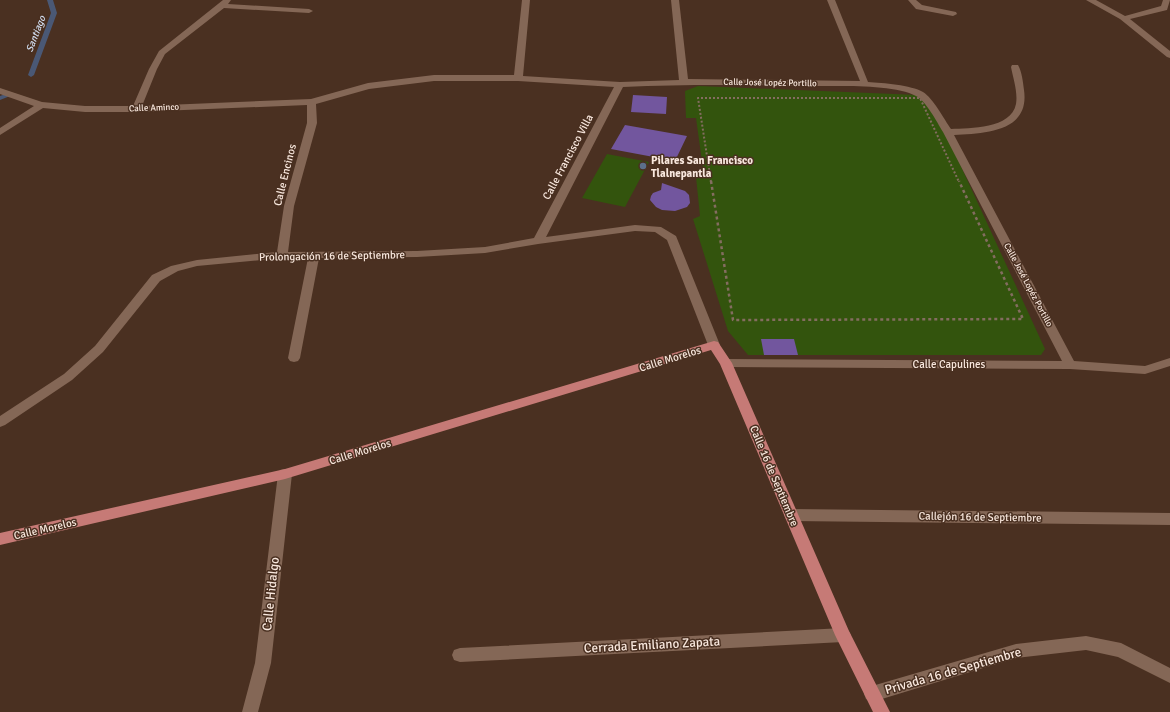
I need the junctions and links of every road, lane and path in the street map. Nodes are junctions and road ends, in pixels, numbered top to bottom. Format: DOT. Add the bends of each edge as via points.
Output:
graph roads {
  1 [pos="526,0"];
  2 [pos="675,0"];
  3 [pos="830,0"];
  4 [pos="912,0"];
  5 [pos="1090,0"];
  6 [pos="1167,0"];
  7 [pos="224,3"];
  8 [pos="309,11"];
  9 [pos="953,14"];
  10 [pos="1125,18"];
  11 [pos="1170,55"];
  12 [pos="1015,67"];
  13 [pos="518,78"];
  14 [pos="684,82"];
  15 [pos="865,84"];
  16 [pos="620,85"];
  17 [pos="0,91"];
  18 [pos="310,102"];
  19 [pos="41,105"];
  20 [pos="136,109"];
  21 [pos="0,132"];
  22 [pos="948,132"];
  23 [pos="672,238"];
  24 [pos="538,241"];
  25 [pos="314,254"];
  26 [pos="282,255"];
  27 [pos="1023,319"];
  28 [pos="714,345"];
  29 [pos="294,358"];
  30 [pos="1170,362"];
  31 [pos="726,363"];
  32 [pos="1070,365"];
  33 [pos="0,422"];
  34 [pos="284,474"];
  35 [pos="791,515"];
  36 [pos="1170,519"];
  37 [pos="0,540"];
  38 [pos="843,635"];
  39 [pos="460,655"];
  40 [pos="1170,676"];
  41 [pos="872,694"];
  42 [pos="250,712"];
  43 [pos="882,712"];
  1 -- 13 [label="street"];
  2 -- 14 [label="street"];
  3 -- 15 [label="street"];
  4 -- 9 [label="street" via="919,7"];
  5 -- 10 [label="street"];
  6 -- 10 [label="street" via="1164,8"];
  7 -- 8 [label="street"];
  7 -- 20 [label="street" via="162,53"];
  10 -- 11 [label="street"];
  12 -- 22 [label="street" via="1020,104 1018,113 1011,121 980,130"];
  13 -- 16 [label="street, Calle José Lopéz Portillo"];
  13 -- 18 [label="street, Calle José Lopéz Portillo" via="434,78 402,81 361,88"];
  14 -- 15 [label="street, Calle José Lopéz Portillo"];
  14 -- 16 [label="street, Calle José Lopéz Portillo"];
  15 -- 22 [label="street, Calle José Lopéz Portillo" via="899,88 920,94"];
  16 -- 24 [label="street, Calle Francisco Villa"];
  17 -- 19 [label="street, Calle Aminco"];
  18 -- 20 [label="street, Calle Aminco"];
  18 -- 26 [label="street, Calle Encinos" via="312,123 289,206"];
  19 -- 20 [label="street, Calle Aminco" via="85,109"];
  19 -- 21 [label="street"];
  22 -- 32 [label="street, Calle José Lopéz Portillo"];
  23 -- 24 [label="street, Prolongación 16 de Septiembre" via="657,229 635,228"];
  23 -- 28 [label="street, Calle 16 de Septiembre"];
  24 -- 25 [label="street, Prolongación 16 de Septiembre" via="485,250 417,254"];
  25 -- 26 [label="street, Prolongación 16 de Septiembre"];
  25 -- 29 [label="street"];
  26 -- 33 [label="street, Prolongación 16 de Septiembre" via="197,263 175,268 156,278 99,348 68,377"];
  27 -- 27 [label="path" via="920,98 698,98 733,320"];
  28 -- 31 [label="main road, Calle 16 de Septiembre"];
  28 -- 34 [label="main road, Calle Morelos"];
  30 -- 32 [label="street, Calle Capulines" via="1145,370"];
  31 -- 32 [label="street, Calle Capulines"];
  31 -- 35 [label="main road, Calle 16 de Septiembre"];
  34 -- 37 [label="main road, Calle Morelos"];
  34 -- 42 [label="street, Calle Hidalgo" via="263,664"];
  35 -- 36 [label="street, Callejón 16 de Septiembre"];
  35 -- 38 [label="main road, Calle 16 de Septiembre"];
  38 -- 39 [label="street, Cerrada Emiliano Zapata"];
  38 -- 41 [label="main road, Calle 16 de Septiembre"];
  40 -- 41 [label="street, Privada 16 de Septiembre" via="1121,650 1086,643 1016,651"];
  41 -- 43 [label="main road, Calle 16 de Septiembre"];
}
